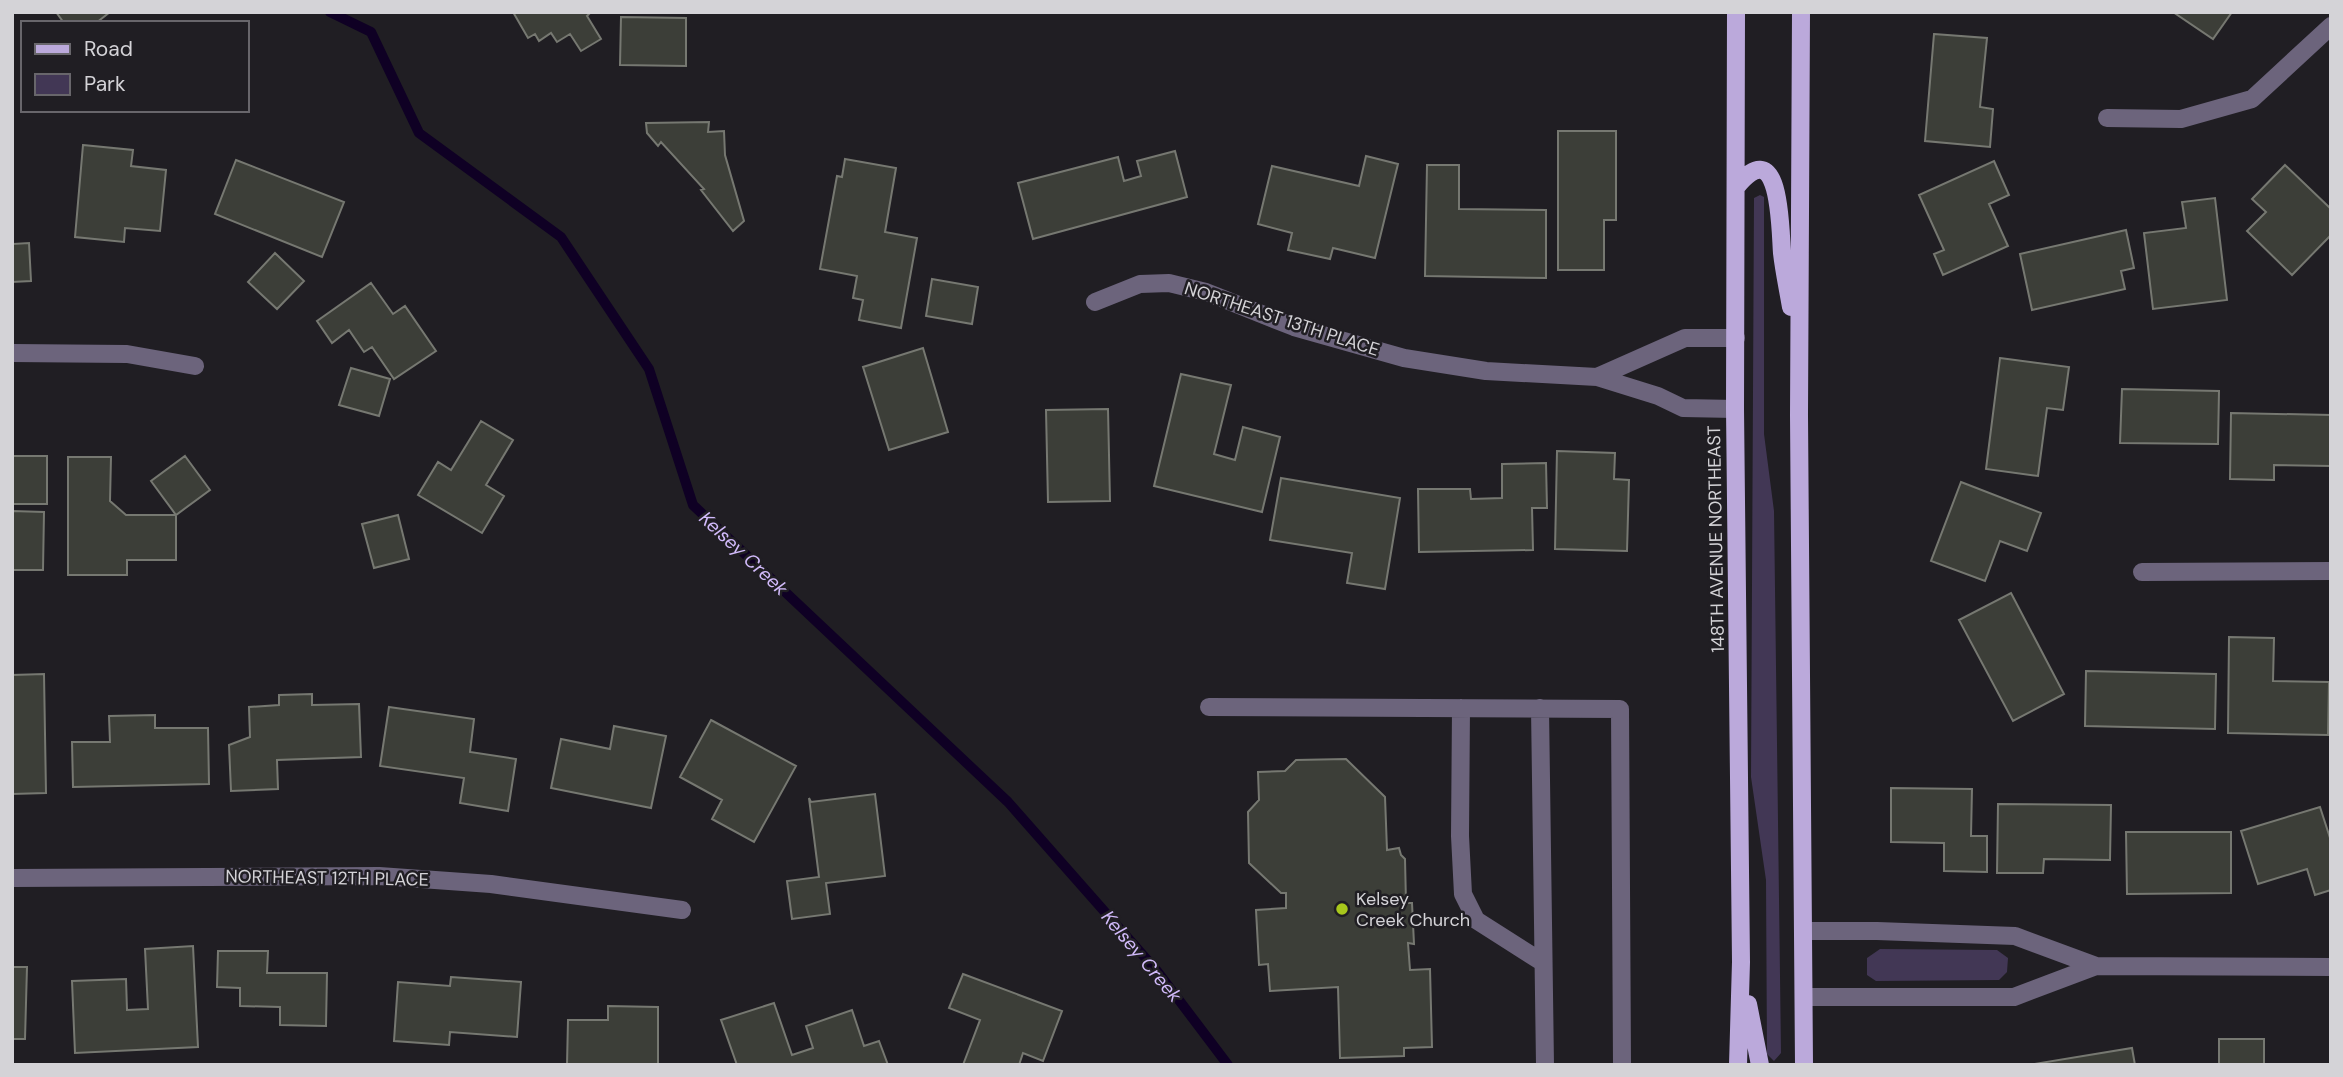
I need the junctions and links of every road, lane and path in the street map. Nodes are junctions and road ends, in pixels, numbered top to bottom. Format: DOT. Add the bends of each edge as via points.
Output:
graph roads {
  1 [pos="1736,12"];
  2 [pos="1801,12"];
  3 [pos="2331,26"];
  4 [pos="2107,118"];
  5 [pos="1737,186"];
  6 [pos="1095,302"];
  7 [pos="1736,338"];
  8 [pos="1799,348"];
  9 [pos="12,353"];
  10 [pos="195,366"];
  11 [pos="1597,377"];
  12 [pos="1735,409"];
  13 [pos="2331,571"];
  14 [pos="2142,572"];
  15 [pos="1209,706"];
  16 [pos="1461,708"];
  17 [pos="1540,708"];
  18 [pos="12,878"];
  19 [pos="682,910"];
  20 [pos="1803,931"];
  21 [pos="1542,962"];
  22 [pos="1741,962"];
  23 [pos="2096,966"];
  24 [pos="2331,967"];
  25 [pos="1804,997"];
  26 [pos="1802,1062"];
  27 [pos="1545,1065"];
  28 [pos="1622,1065"];
  29 [pos="1738,1065"];
  30 [pos="1760,1065"];
  1 -- 5 [label="main road, 148TH AVENUE NORTHEAST"];
  2 -- 8 [label="main road"];
  3 -- 4 [label="street" via="2252,99 2180,119"];
  5 -- 7 [label="main road, 148TH AVENUE NORTHEAST"];
  5 -- 8 [label="main road" via="1746,174 1760,170 1777,189 1784,271"];
  6 -- 11 [label="street, NORTHEAST 13TH PLACE" via="1140,284 1169,284 1404,358 1486,371"];
  7 -- 11 [label="street, NORTHEAST 13TH PLACE" via="1685,338"];
  7 -- 12 [label="main road, 148TH AVENUE NORTHEAST"];
  8 -- 20 [label="main road"];
  9 -- 10 [label="street" via="127,354"];
  11 -- 12 [label="street, NORTHEAST 13TH PLACE" via="1683,408"];
  12 -- 22 [label="main road, 148TH AVENUE NORTHEAST"];
  13 -- 14 [label="street"];
  15 -- 16 [label="street"];
  16 -- 17 [label="street"];
  16 -- 21 [label="street" via="1462,894 1476,920"];
  17 -- 21 [label="street"];
  17 -- 28 [label="street" via="1620,709"];
  18 -- 19 [label="street, NORTHEAST 12TH PLACE" via="379,876 491,884"];
  20 -- 23 [label="street" via="2015,936"];
  20 -- 25 [label="main road"];
  21 -- 27 [label="street"];
  22 -- 29 [label="main road, 148TH AVENUE NORTHEAST"];
  22 -- 30 [label="main road"];
  23 -- 24 [label="street"];
  23 -- 25 [label="street" via="2014,997"];
  25 -- 26 [label="main road"];
}
